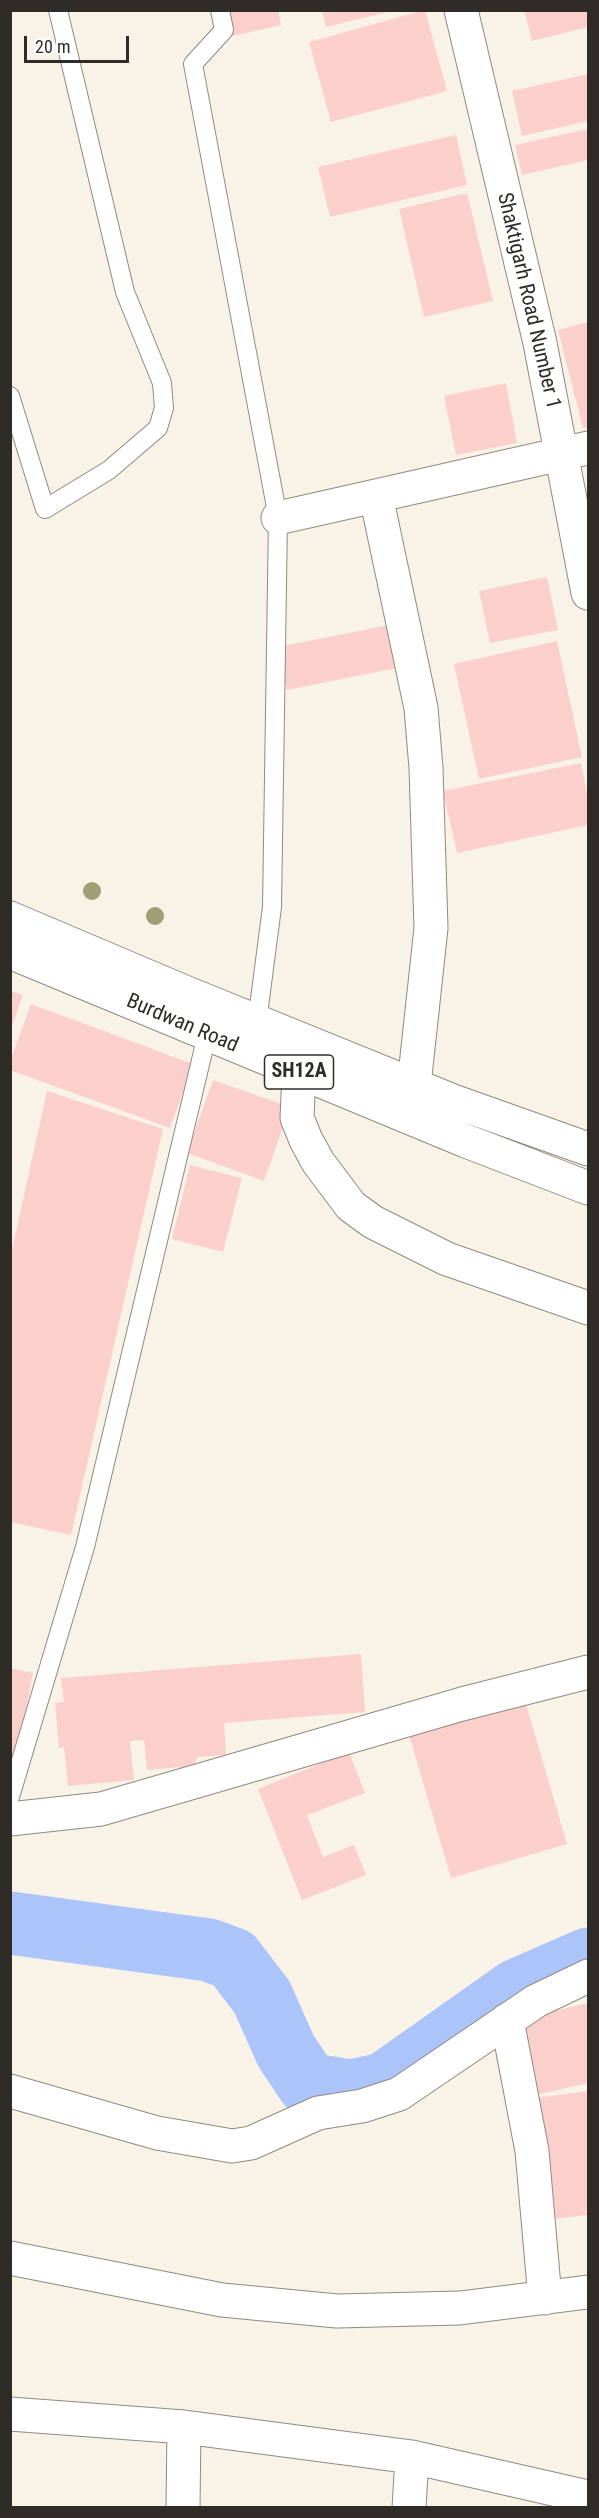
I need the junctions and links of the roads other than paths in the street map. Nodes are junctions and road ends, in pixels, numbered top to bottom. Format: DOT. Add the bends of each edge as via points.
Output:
graph roads {
  1 [pos="58,10"];
  2 [pos="220,10"];
  3 [pos="460,10"];
  4 [pos="10,396"];
  5 [pos="575,451"];
  6 [pos="376,496"];
  7 [pos="278,518"];
  8 [pos="588,592"];
  9 [pos="10,918"];
  10 [pos="10,952"];
  11 [pos="257,1022"];
  12 [pos="207,1035"];
  13 [pos="299,1072"];
  14 [pos="414,1085"];
  15 [pos="588,1149"];
  16 [pos="588,1188"];
  17 [pos="588,1308"];
  18 [pos="588,1672"];
  19 [pos="10,1797"];
  20 [pos="10,1819"];
  21 [pos="588,1976"];
  22 [pos="507,2020"];
  23 [pos="10,2091"];
  24 [pos="10,2258"];
  25 [pos="588,2292"];
  26 [pos="544,2298"];
  27 [pos="10,2414"];
  28 [pos="184,2427"];
  29 [pos="412,2457"];
  30 [pos="588,2497"];
  31 [pos="546,2498"];
  32 [pos="183,2508"];
  33 [pos="409,2508"];
  1 -- 4 [label="lane" via="125,292 162,383 164,408 158,428 109,470 45,509"];
  2 -- 7 [label="lane" via="224,30 193,64"];
  3 -- 5 [label="street, Shaktigarh Road Number 1" via="540,343"];
  5 -- 6 [label="street"];
  5 -- 8 [label="street, Shaktigarh Road Number 1"];
  6 -- 7 [label="street"];
  6 -- 14 [label="street" via="421,708 426,768 430,928"];
  7 -- 11 [label="lane" via="272,907"];
  9 -- 11 [label="street, Burdwan Road / SH12A"];
  10 -- 12 [label="street, Burdwan Road / SH12A"];
  11 -- 14 [label="street, Burdwan Road / SH12A"];
  12 -- 13 [label="street, Burdwan Road / SH12A"];
  12 -- 19 [label="lane" via="85,1547"];
  13 -- 16 [label="street, Burdwan Road / SH12A"];
  13 -- 17 [label="street" via="297,1118 318,1162 351,1206 373,1222 447,1259"];
  14 -- 15 [label="street, Burdwan Road / SH12A"];
  18 -- 20 [label="street" via="462,1704 101,1809"];
  21 -- 22 [label="street"];
  22 -- 23 [label="street" via="399,2094 362,2106 318,2113 251,2143 232,2146 157,2133"];
  22 -- 26 [label="street" via="532,2151"];
  24 -- 26 [label="street" via="222,2300 337,2311 460,2308"];
  25 -- 26 [label="street"];
  27 -- 28 [label="street"];
  28 -- 29 [label="street"];
  28 -- 32 [label="street"];
  29 -- 31 [label="street"];
  29 -- 33 [label="street"];
  30 -- 31 [label="street"];
}
